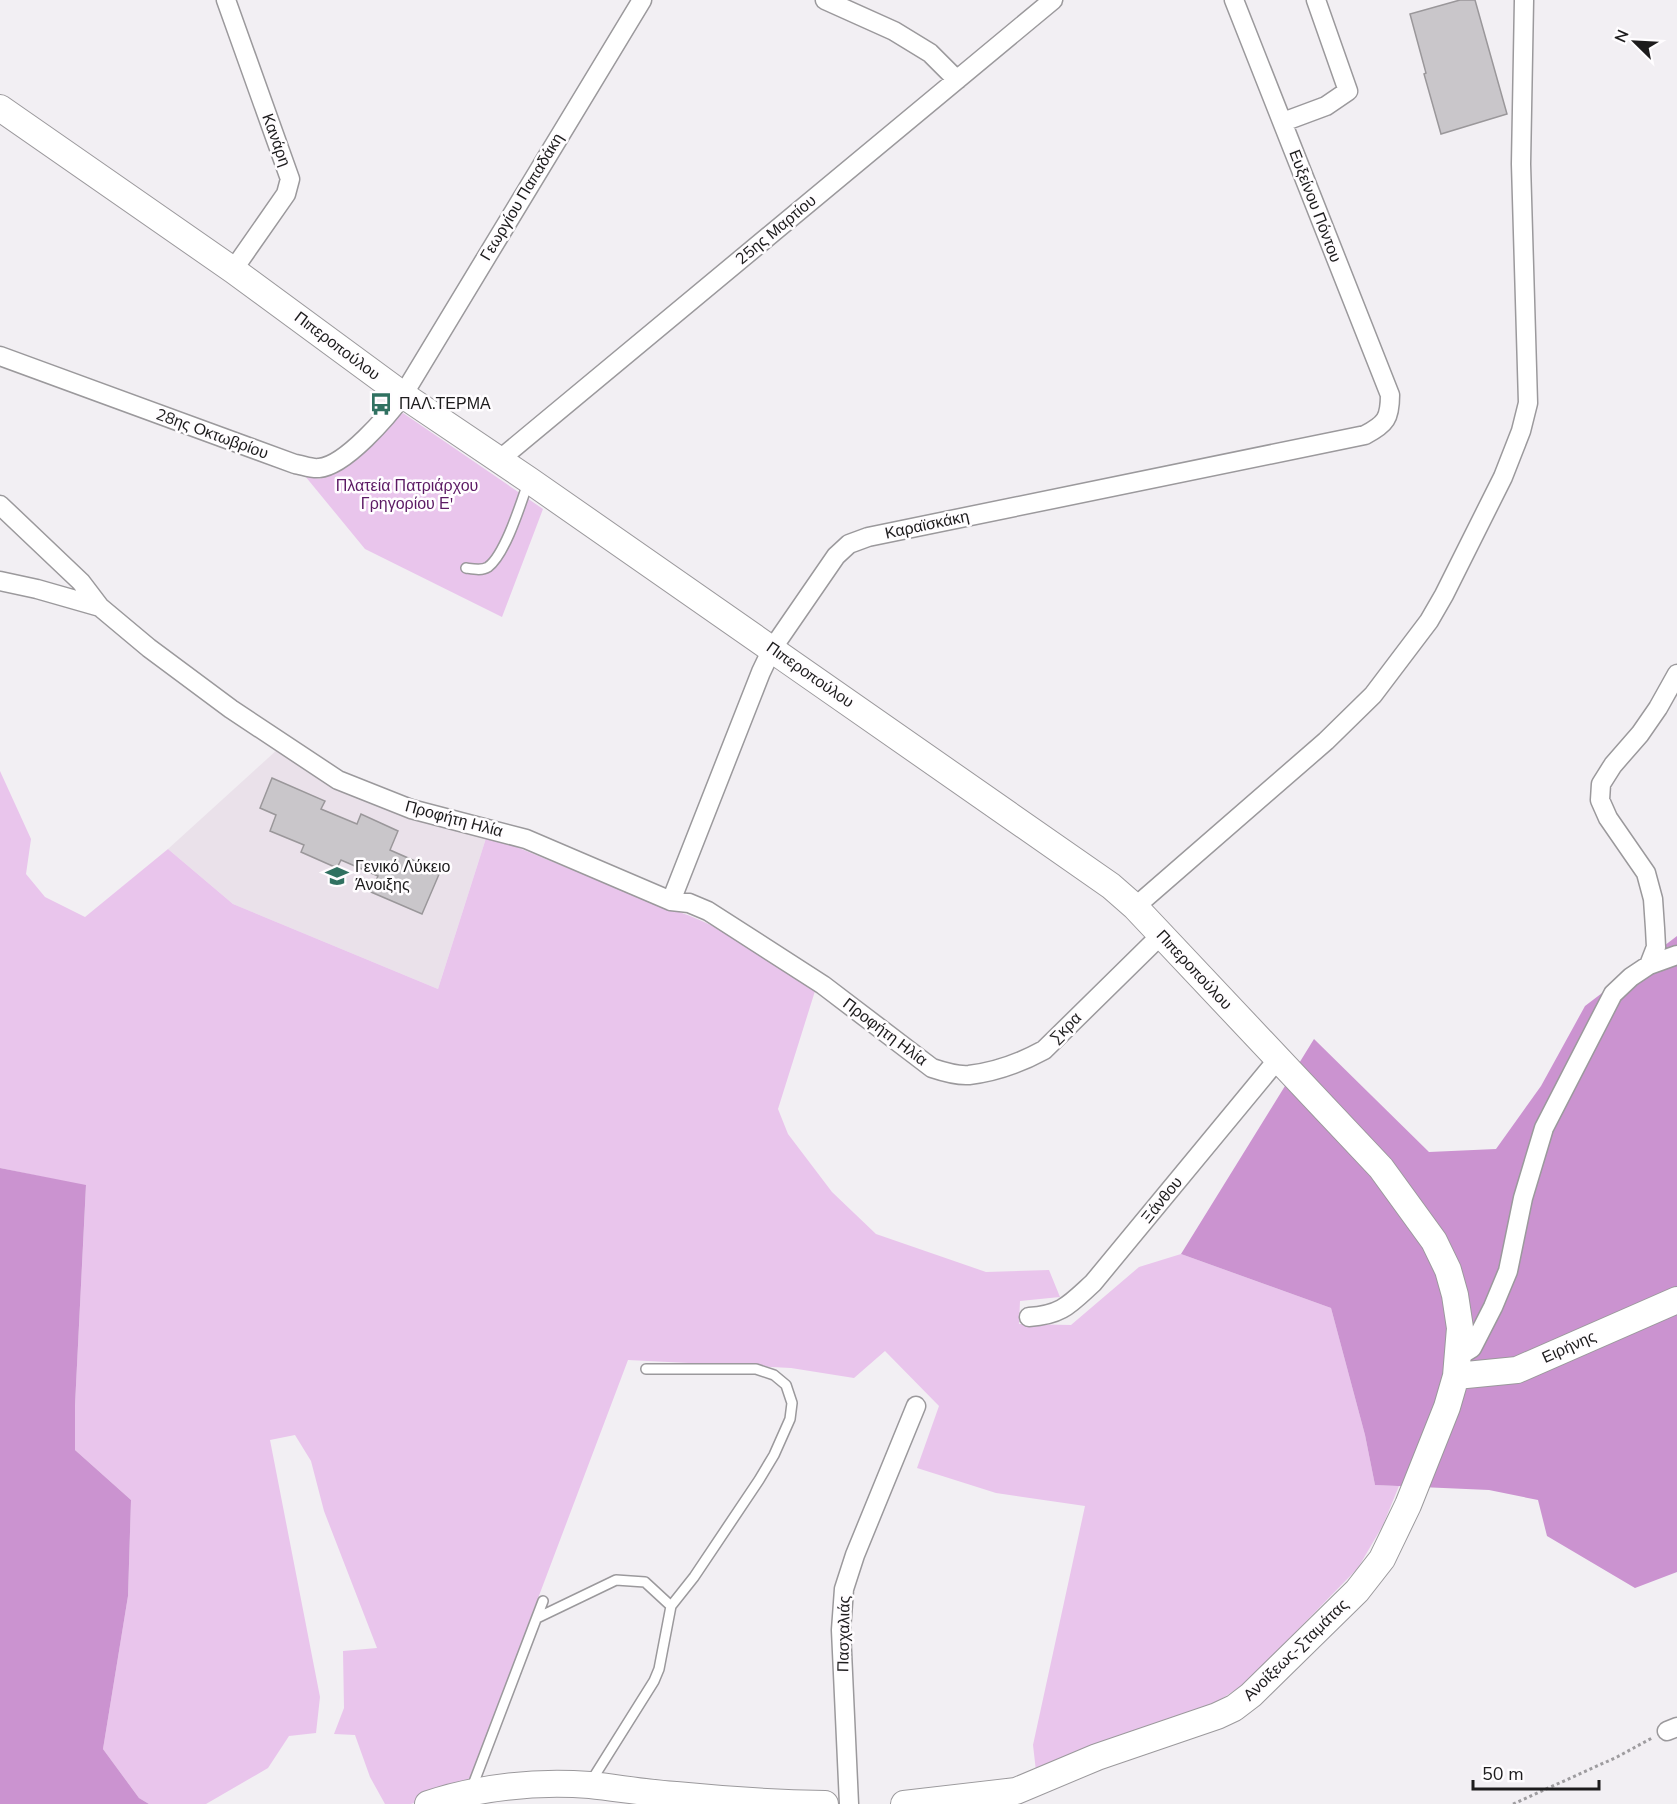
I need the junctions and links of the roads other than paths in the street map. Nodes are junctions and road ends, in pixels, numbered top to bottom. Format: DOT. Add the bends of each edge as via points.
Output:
graph roads {
  1 [pos="226,0"];
  2 [pos="642,0"];
  3 [pos="825,0"];
  4 [pos="1053,0"];
  5 [pos="1234,0"];
  6 [pos="1316,0"];
  7 [pos="1524,0"];
  8 [pos="957,80"];
  9 [pos="0,108"];
  10 [pos="1283,122"];
  11 [pos="233,270"];
  12 [pos="0,356"];
  13 [pos="403,396"];
  14 [pos="1390,412"];
  15 [pos="499,460"];
  16 [pos="529,480"];
  17 [pos="0,505"];
  18 [pos="466,568"];
  19 [pos="0,581"];
  20 [pos="100,608"];
  21 [pos="772,649"];
  22 [pos="1677,674"];
  23 [pos="671,901"];
  24 [pos="1135,907"];
  25 [pos="1161,935"];
  26 [pos="1677,955"];
  27 [pos="1649,965"];
  28 [pos="1278,1059"];
  29 [pos="946,1072"];
  30 [pos="1677,1300"];
  31 [pos="1029,1317"];
  32 [pos="1458,1366"];
  33 [pos="646,1369"];
  34 [pos="916,1406"];
  35 [pos="543,1601"];
  36 [pos="671,1606"];
  37 [pos="537,1618"];
  38 [pos="588,1785"];
  39 [pos="469,1793"];
  40 [pos="1018,1798"];
  41 [pos="672,1800"];
  42 [pos="428,1804"];
  43 [pos="825,1804"];
  44 [pos="849,1804"];
  45 [pos="904,1804"];
  1 -- 11 [label="street, Κανάρη" via="290,179 286,194"];
  2 -- 13 [label="street, Γεωργίου Παπαδάκη"];
  3 -- 8 [label="street" via="921,47"];
  4 -- 8 [label="street, 25ης Μαρτίου"];
  5 -- 10 [label="street, Ευξείνου Πόντου"];
  6 -- 10 [label="street" via="1348,91 1326,106"];
  7 -- 24 [label="street" via="1521,164 1528,403 1506,469 1429,621 1373,695 1326,741"];
  8 -- 15 [label="street, 25ης Μαρτίου"];
  9 -- 11 [label="street, Πιπεροπούλου"];
  10 -- 14 [label="street, Ευξείνου Πόντου" via="1390,395"];
  11 -- 13 [label="street, Πιπεροπούλου"];
  12 -- 13 [label="street, 28ης Οκτωβρίου" via="296,464 319,468 360,444"];
  13 -- 15 [label="street, Πιπεροπούλου"];
  14 -- 21 [label="street, Καραϊσκάκη" via="1380,427 1365,435 849,544 836,556"];
  15 -- 16 [label="street, Πιπεροπούλου"];
  16 -- 18 [label="lane" via="497,558 487,568"];
  16 -- 21 [label="street, Πιπεροπούλου"];
  17 -- 20 [label="street, Προφήτη Ηλία" via="81,582"];
  19 -- 20 [label="street"];
  20 -- 23 [label="street, Προφήτη Ηλία" via="231,710 338,780 411,809 526,839"];
  21 -- 23 [label="street, Καραϊσκάκη"];
  21 -- 24 [label="street, Πιπεροπούλου"];
  22 -- 27 [label="street" via="1640,734 1601,784 1600,800 1608,818 1646,873 1653,899 1656,947"];
  23 -- 29 [label="street, Προφήτη Ηλία" via="708,911 744,933 823,985 932,1068"];
  24 -- 25 [label="street, Πιπεροπούλου"];
  25 -- 28 [label="street, Πιπεροπούλου"];
  25 -- 29 [label="street, Σκρα" via="1044,1050 1026,1060 968,1075"];
  26 -- 27 [label="street"];
  27 -- 32 [label="street" via="1613,994 1544,1128 1526,1187 1508,1271 1481,1333"];
  28 -- 31 [label="street, Ξάνθου" via="1093,1283 1063,1310"];
  28 -- 32 [label="street, Πιπεροπούλου" via="1380,1168 1434,1241 1455,1295 1460,1328"];
  30 -- 32 [label="street, Ειρήνης" via="1517,1370"];
  32 -- 40 [label="street, Ανοίξεως-Σταμάτας" via="1447,1407 1408,1505 1382,1559 1358,1591 1234,1708 1097,1757"];
  33 -- 36 [label="lane" via="763,1370 786,1385 792,1406 770,1461"];
  34 -- 44 [label="street, Πασχαλιάς" via="844,1589 841,1630"];
  35 -- 37 [label="lane"];
  36 -- 37 [label="lane" via="645,1582 616,1580"];
  36 -- 38 [label="lane" via="657,1675"];
  37 -- 39 [label="lane"];
  38 -- 39 [label="street" via="528,1784"];
  38 -- 41 [label="street"];
  39 -- 42 [label="street"];
  40 -- 45 [label="street, Ανοίξεως-Σταμάτας"];
  41 -- 43 [label="street"];
}
